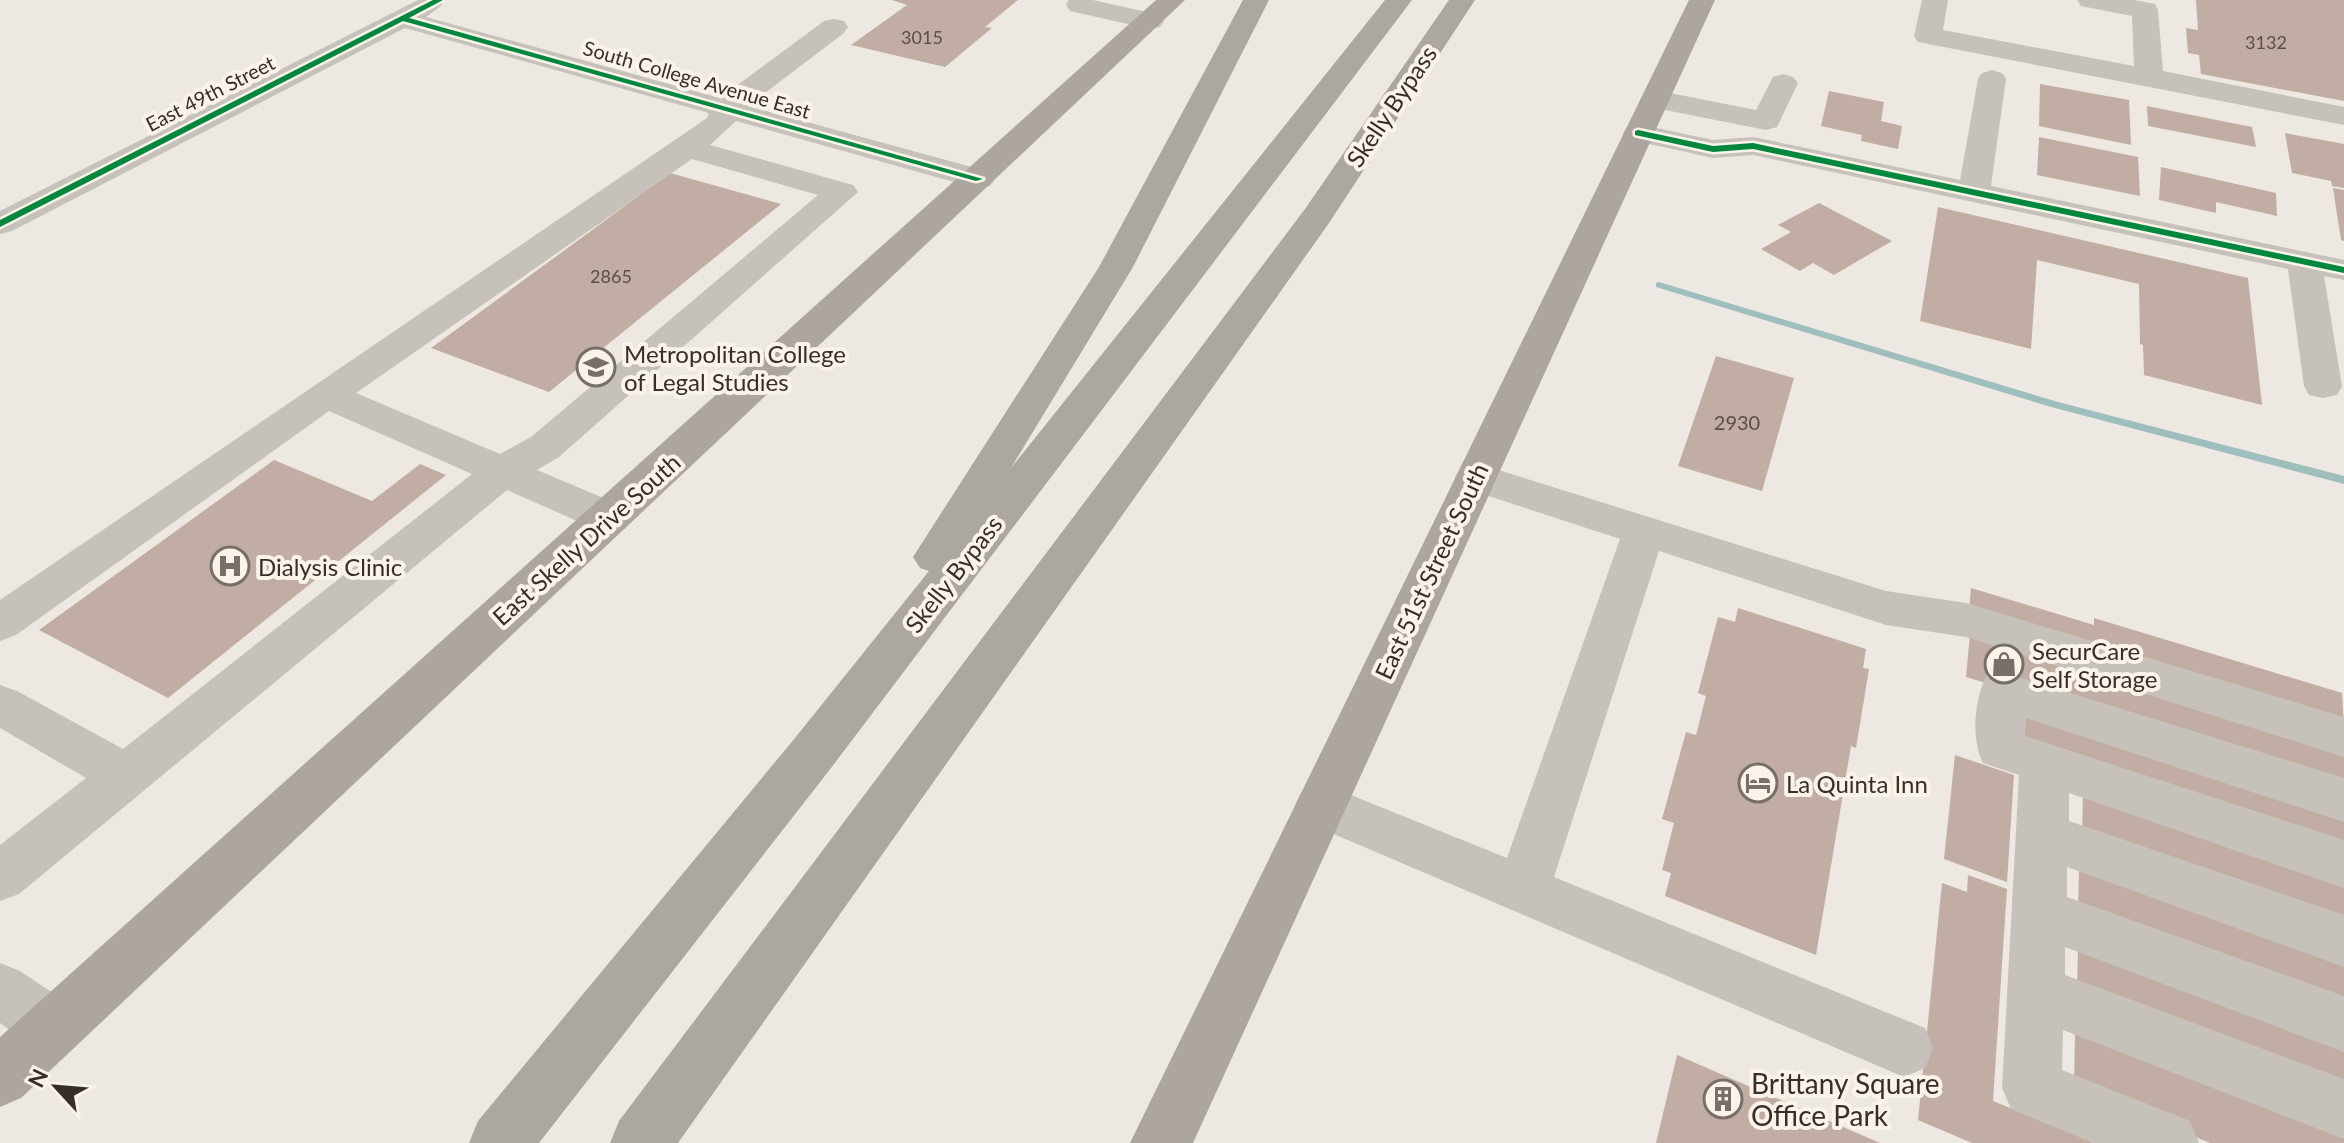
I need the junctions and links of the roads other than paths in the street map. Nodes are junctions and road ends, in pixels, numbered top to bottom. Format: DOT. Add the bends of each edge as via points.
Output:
graph roads {
  1 [pos="439,0"];
  2 [pos="1172,0"];
  3 [pos="1256,0"];
  4 [pos="1399,0"];
  5 [pos="1462,0"];
  6 [pos="1702,0"];
  7 [pos="1935,0"];
  8 [pos="2090,0"];
  9 [pos="1079,5"];
  10 [pos="2145,5"];
  11 [pos="403,19"];
  12 [pos="1150,21"];
  13 [pos="834,27"];
  14 [pos="2149,77"];
  15 [pos="1992,79"];
  16 [pos="1783,83"];
  17 [pos="725,108"];
  18 [pos="1647,116"];
  19 [pos="2344,116"];
  20 [pos="687,148"];
  21 [pos="979,179"];
  22 [pos="1974,191"];
  23 [pos="0,224"];
  24 [pos="2304,261"];
  25 [pos="2344,270"];
  26 [pos="2323,386"];
  27 [pos="326,395"];
  28 [pos="503,471"];
  29 [pos="1476,477"];
  30 [pos="610,518"];
  31 [pos="1644,530"];
  32 [pos="0,623"];
  33 [pos="0,705"];
  34 [pos="2344,737"];
  35 [pos="813,753"];
  36 [pos="2045,764"];
  37 [pos="124,774"];
  38 [pos="2344,800"];
  39 [pos="1321,805"];
  40 [pos="2042,835"];
  41 [pos="2344,864"];
  42 [pos="0,877"];
  43 [pos="1524,887"];
  44 [pos="2039,912"];
  45 [pos="2344,941"];
  46 [pos="0,990"];
  47 [pos="2036,992"];
  48 [pos="2344,1024"];
  49 [pos="54,1027"];
  50 [pos="1904,1048"];
  51 [pos="0,1077"];
  52 [pos="2344,1109"];
  53 [pos="500,1143"];
  54 [pos="641,1143"];
  55 [pos="1161,1143"];
  56 [pos="2168,1143"];
  1 -- 11 [label="street, East 49th Street"];
  2 -- 12 [label="main road, East Skelly Drive South"];
  3 -- 35 [label="highway" via="1116,267"];
  4 -- 35 [label="highway, Skelly Bypass"];
  5 -- 54 [label="highway, Skelly Bypass" via="1317,216"];
  6 -- 18 [label="main road, East 51st Street South"];
  7 -- 14 [label="street" via="1928,36"];
  8 -- 10 [label="street"];
  9 -- 12 [label="street"];
  10 -- 14 [label="street"];
  11 -- 17 [label="street, South College Avenue East"];
  11 -- 23 [label="street, East 49th Street"];
  12 -- 21 [label="main road, East Skelly Drive South"];
  13 -- 17 [label="street"];
  14 -- 19 [label="street"];
  15 -- 22 [label="street"];
  16 -- 18 [label="street" via="1766,121"];
  17 -- 20 [label="street" via="721,122"];
  17 -- 21 [label="street, South College Avenue East"];
  18 -- 22 [label="street" via="1713,149 1753,146"];
  18 -- 29 [label="main road, East 51st Street South"];
  20 -- 27 [label="street"];
  20 -- 28 [label="street" via="842,192 545,447"];
  21 -- 30 [label="main road, East Skelly Drive South"];
  22 -- 24 [label="street"];
  24 -- 25 [label="street"];
  24 -- 26 [label="street"];
  27 -- 28 [label="street"];
  27 -- 32 [label="street"];
  28 -- 30 [label="street"];
  28 -- 37 [label="street"];
  29 -- 31 [label="street"];
  29 -- 39 [label="main road, East 51st Street South"];
  30 -- 49 [label="main road, East Skelly Drive South"];
  31 -- 34 [label="street" via="1886,608 1966,620"];
  31 -- 43 [label="street"];
  33 -- 37 [label="street"];
  35 -- 53 [label="highway, Skelly Bypass"];
  36 -- 38 [label="street" via="2000,748 2003,691"];
  36 -- 40 [label="street"];
  36 -- 41 [label="street"];
  37 -- 42 [label="street"];
  39 -- 43 [label="street"];
  39 -- 55 [label="main road, East 51st Street South"];
  40 -- 44 [label="street"];
  40 -- 45 [label="street"];
  43 -- 50 [label="street"];
  44 -- 47 [label="street"];
  44 -- 48 [label="street"];
  46 -- 49 [label="street"];
  47 -- 52 [label="street"];
  47 -- 56 [label="street" via="2032,1088"];
  49 -- 51 [label="main road, East Skelly Drive South"];
}
